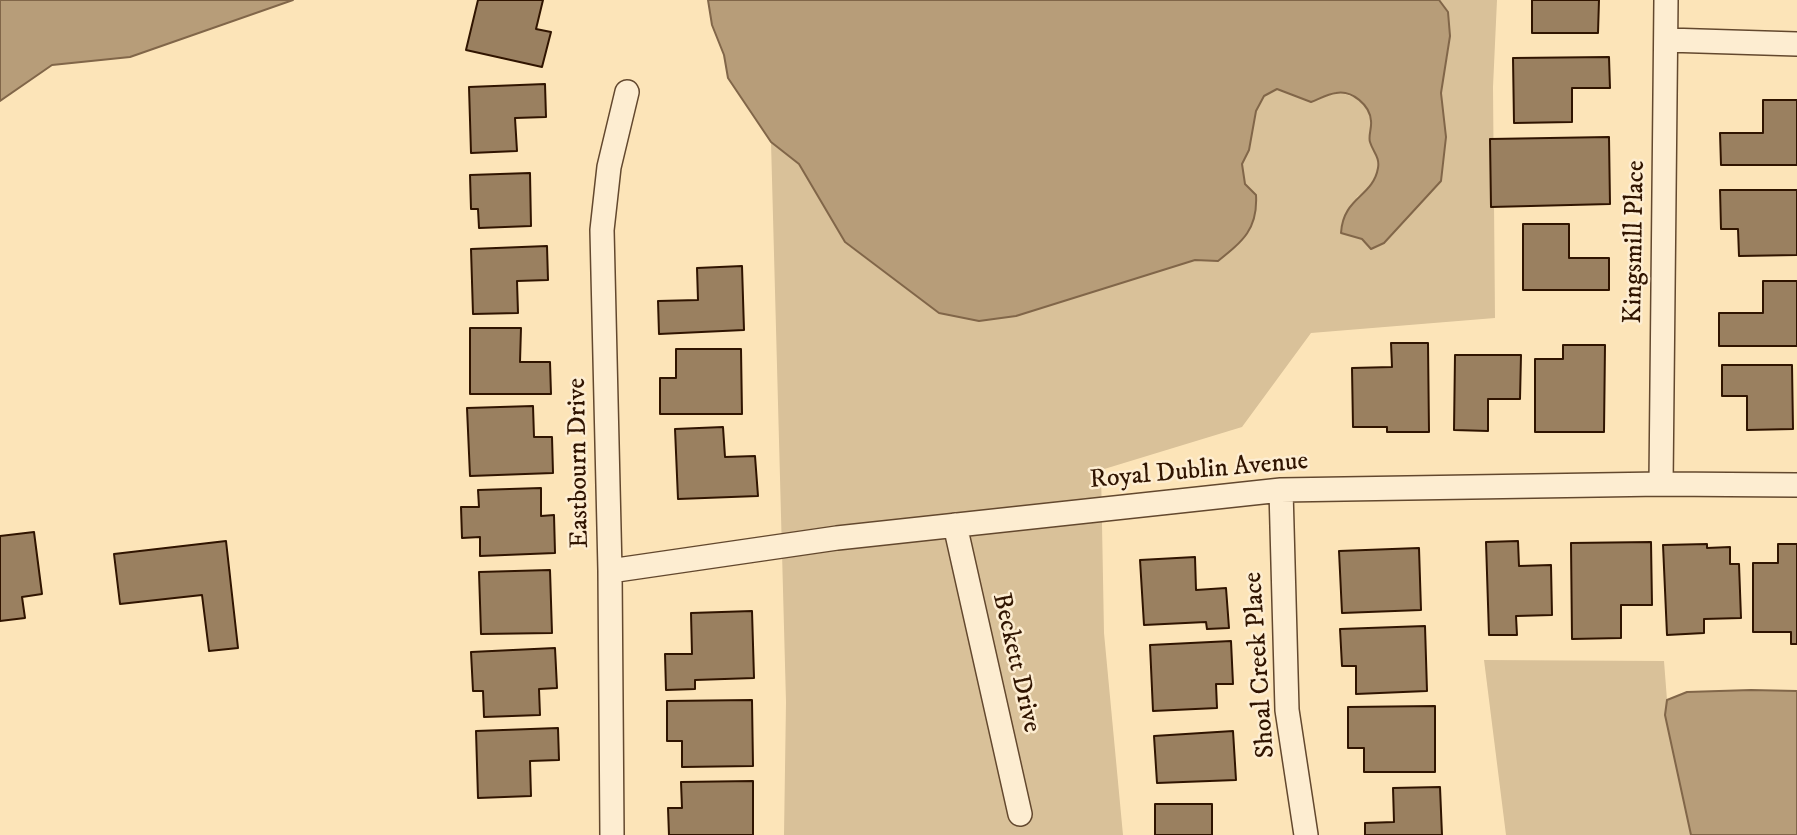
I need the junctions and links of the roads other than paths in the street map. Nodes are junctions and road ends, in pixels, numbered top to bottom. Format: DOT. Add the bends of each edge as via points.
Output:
graph roads {
  1 [pos="1666,0"];
  2 [pos="1667,40"];
  3 [pos="1797,44"];
  4 [pos="627,92"];
  5 [pos="1661,484"];
  6 [pos="1797,485"];
  7 [pos="1281,490"];
  8 [pos="955,525"];
  9 [pos="610,571"];
  10 [pos="1020,814"];
  11 [pos="612,835"];
  12 [pos="1306,835"];
  1 -- 2 [label="street, Kingsmill Place"];
  2 -- 3 [label="street"];
  2 -- 5 [label="street, Kingsmill Place"];
  4 -- 9 [label="street, Eastbourn Drive" via="609,167 602,230"];
  5 -- 6 [label="street, Royal Dublin Avenue"];
  5 -- 7 [label="street, Royal Dublin Avenue"];
  7 -- 8 [label="street, Royal Dublin Avenue"];
  7 -- 12 [label="street, Shoal Creek Place" via="1287,710"];
  8 -- 9 [label="street, Royal Dublin Avenue"];
  8 -- 10 [label="street, Beckett Drive"];
  9 -- 11 [label="street, Eastbourn Drive"];
}
